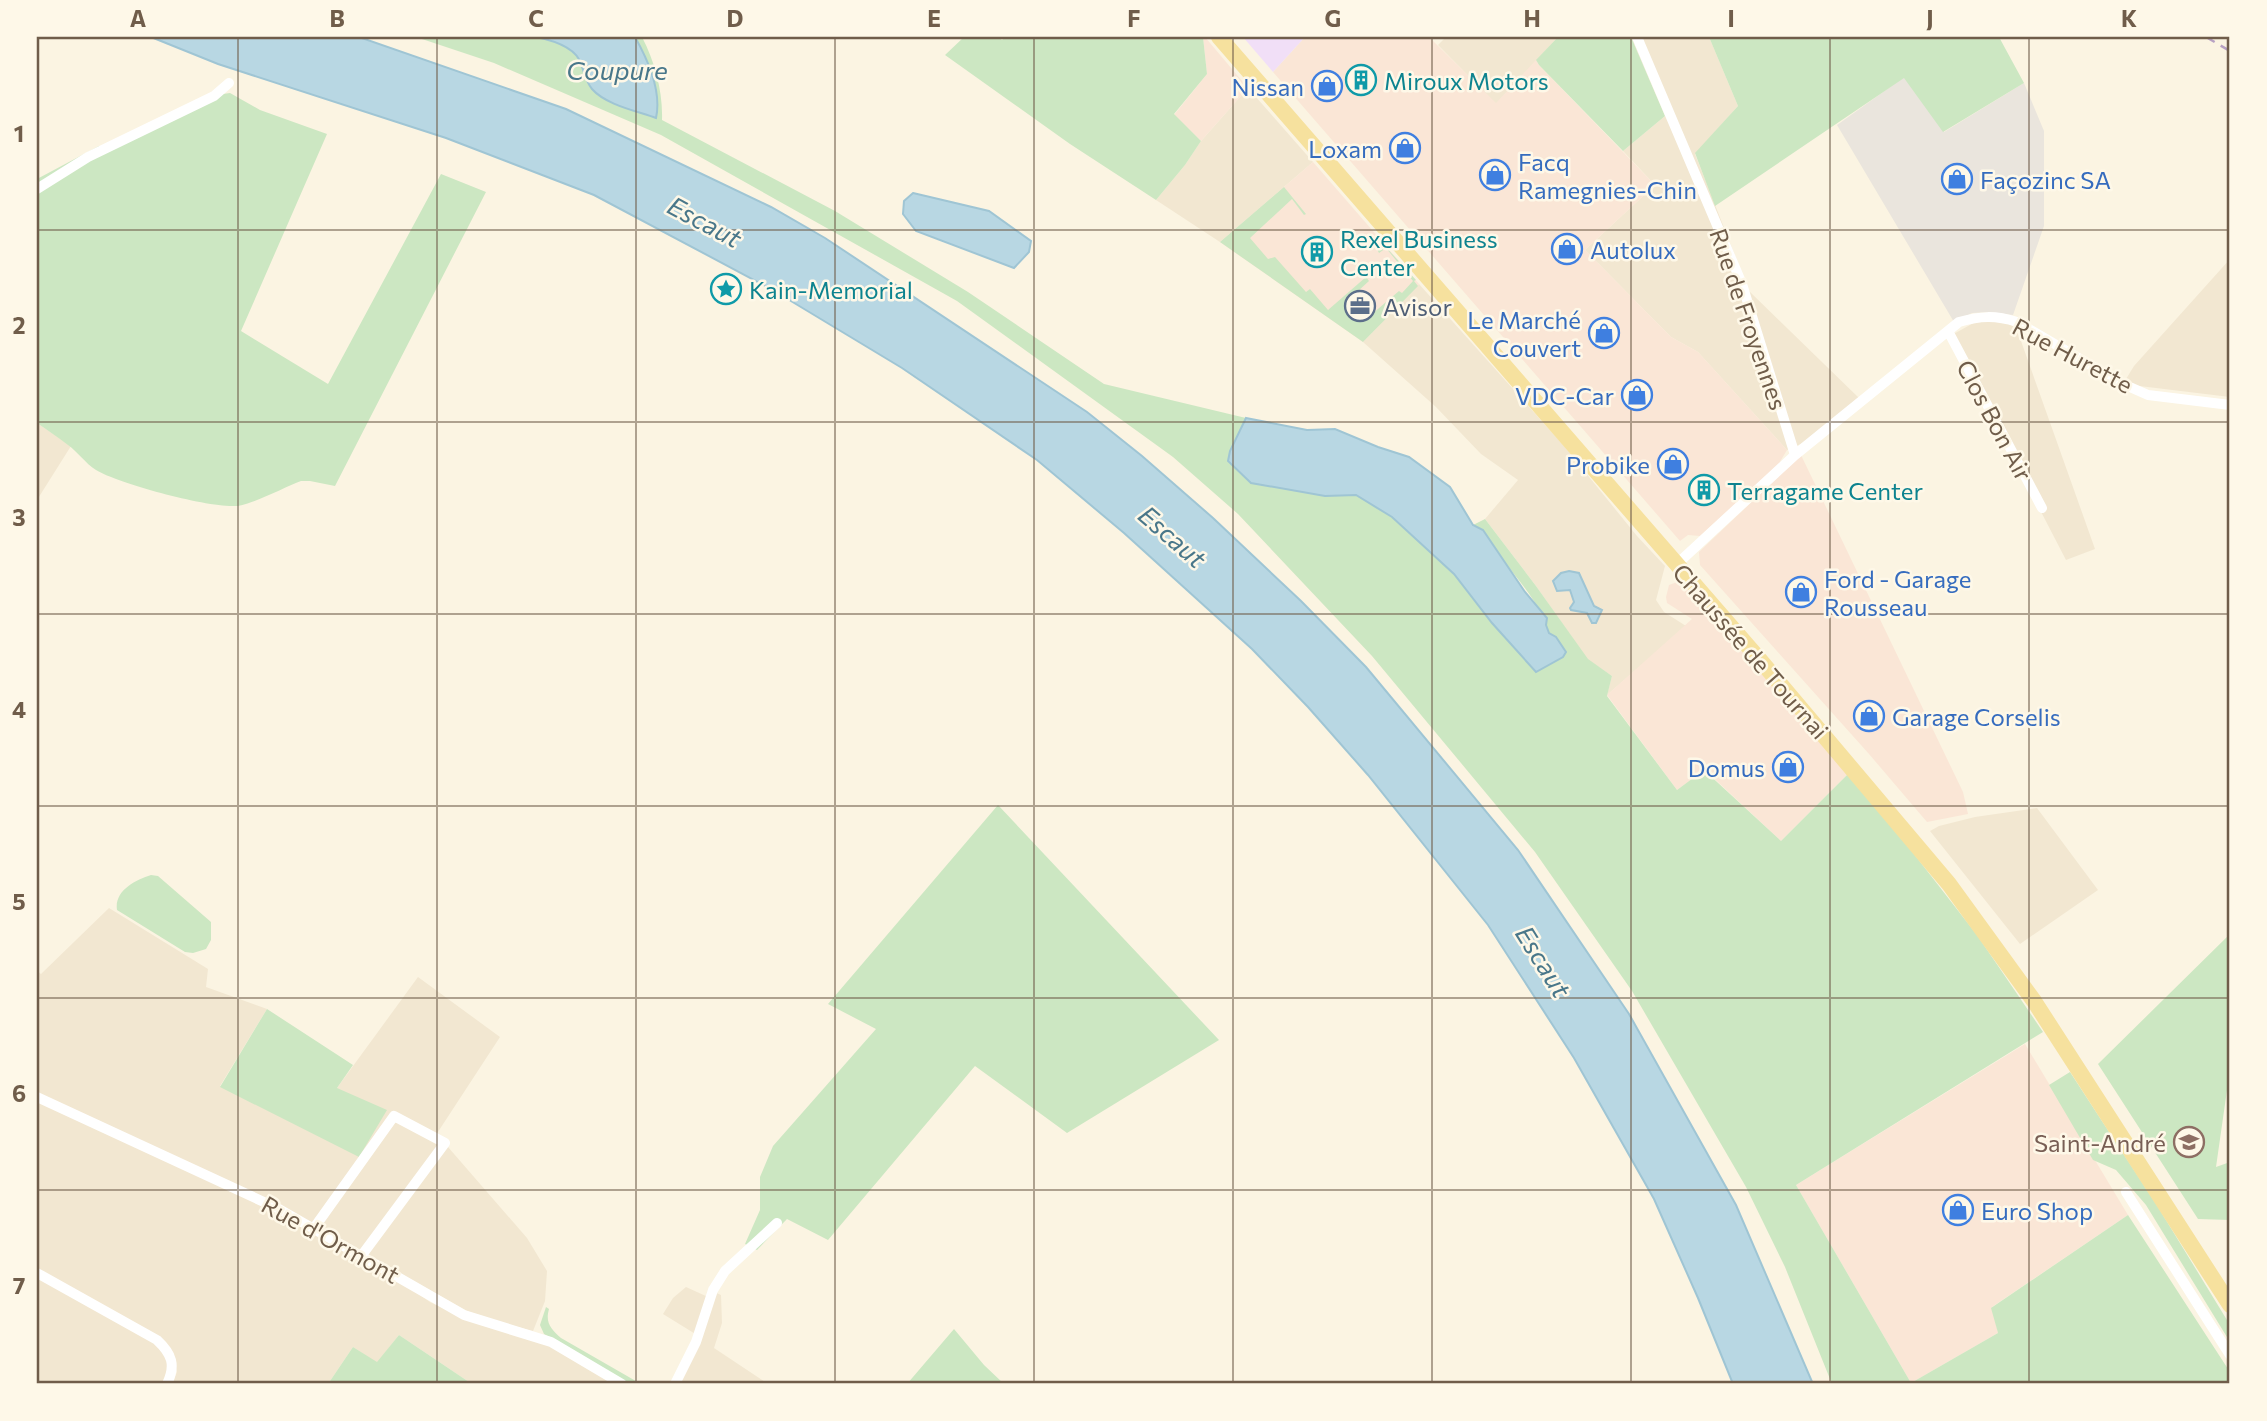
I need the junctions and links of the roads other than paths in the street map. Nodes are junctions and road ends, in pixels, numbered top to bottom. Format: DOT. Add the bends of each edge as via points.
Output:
graph roads {
  1 [pos="1219,37"];
  2 [pos="1232,37"];
  3 [pos="1637,37"];
  4 [pos="229,83"];
  5 [pos="37,189"];
  6 [pos="1948,331"];
  7 [pos="2230,405"];
  8 [pos="1795,455"];
  9 [pos="2042,508"];
  10 [pos="1680,560"];
  11 [pos="37,1097"];
  12 [pos="2126,1192"];
  13 [pos="777,1223"];
  14 [pos="314,1227"];
  15 [pos="362,1255"];
  16 [pos="37,1273"];
  17 [pos="2230,1289"];
  18 [pos="2230,1305"];
  19 [pos="2230,1356"];
  20 [pos="167,1384"];
  21 [pos="622,1384"];
  22 [pos="674,1384"];
  1 -- 10 [label="main road, Chaussée de Tournai"];
  2 -- 10 [label="main road, Chaussée de Tournai"];
  3 -- 8 [label="street, Rue de Froyennes" via="1742,284"];
  4 -- 5 [label="street" via="214,96 88,157"];
  6 -- 7 [label="street, Rue Hurette" via="1979,316 1999,316 2148,394"];
  6 -- 8 [label="street, Rue Hurette"];
  6 -- 9 [label="street, Clos Bon Air"];
  8 -- 10 [label="street"];
  10 -- 17 [label="main road, Chaussée de Tournai" via="1903,812 1994,926"];
  10 -- 18 [label="main road, Chaussée de Tournai" via="1985,931"];
  11 -- 14 [label="street, Rue d'Ormont"];
  12 -- 19 [label="street"];
  13 -- 22 [label="street" via="724,1271"];
  14 -- 15 [label="street, Rue d'Ormont"];
  14 -- 15 [label="street" via="394,1116 445,1143"];
  15 -- 21 [label="street, Rue d'Ormont" via="464,1315 551,1342"];
  16 -- 20 [label="street" via="157,1340 172,1359"];
}
